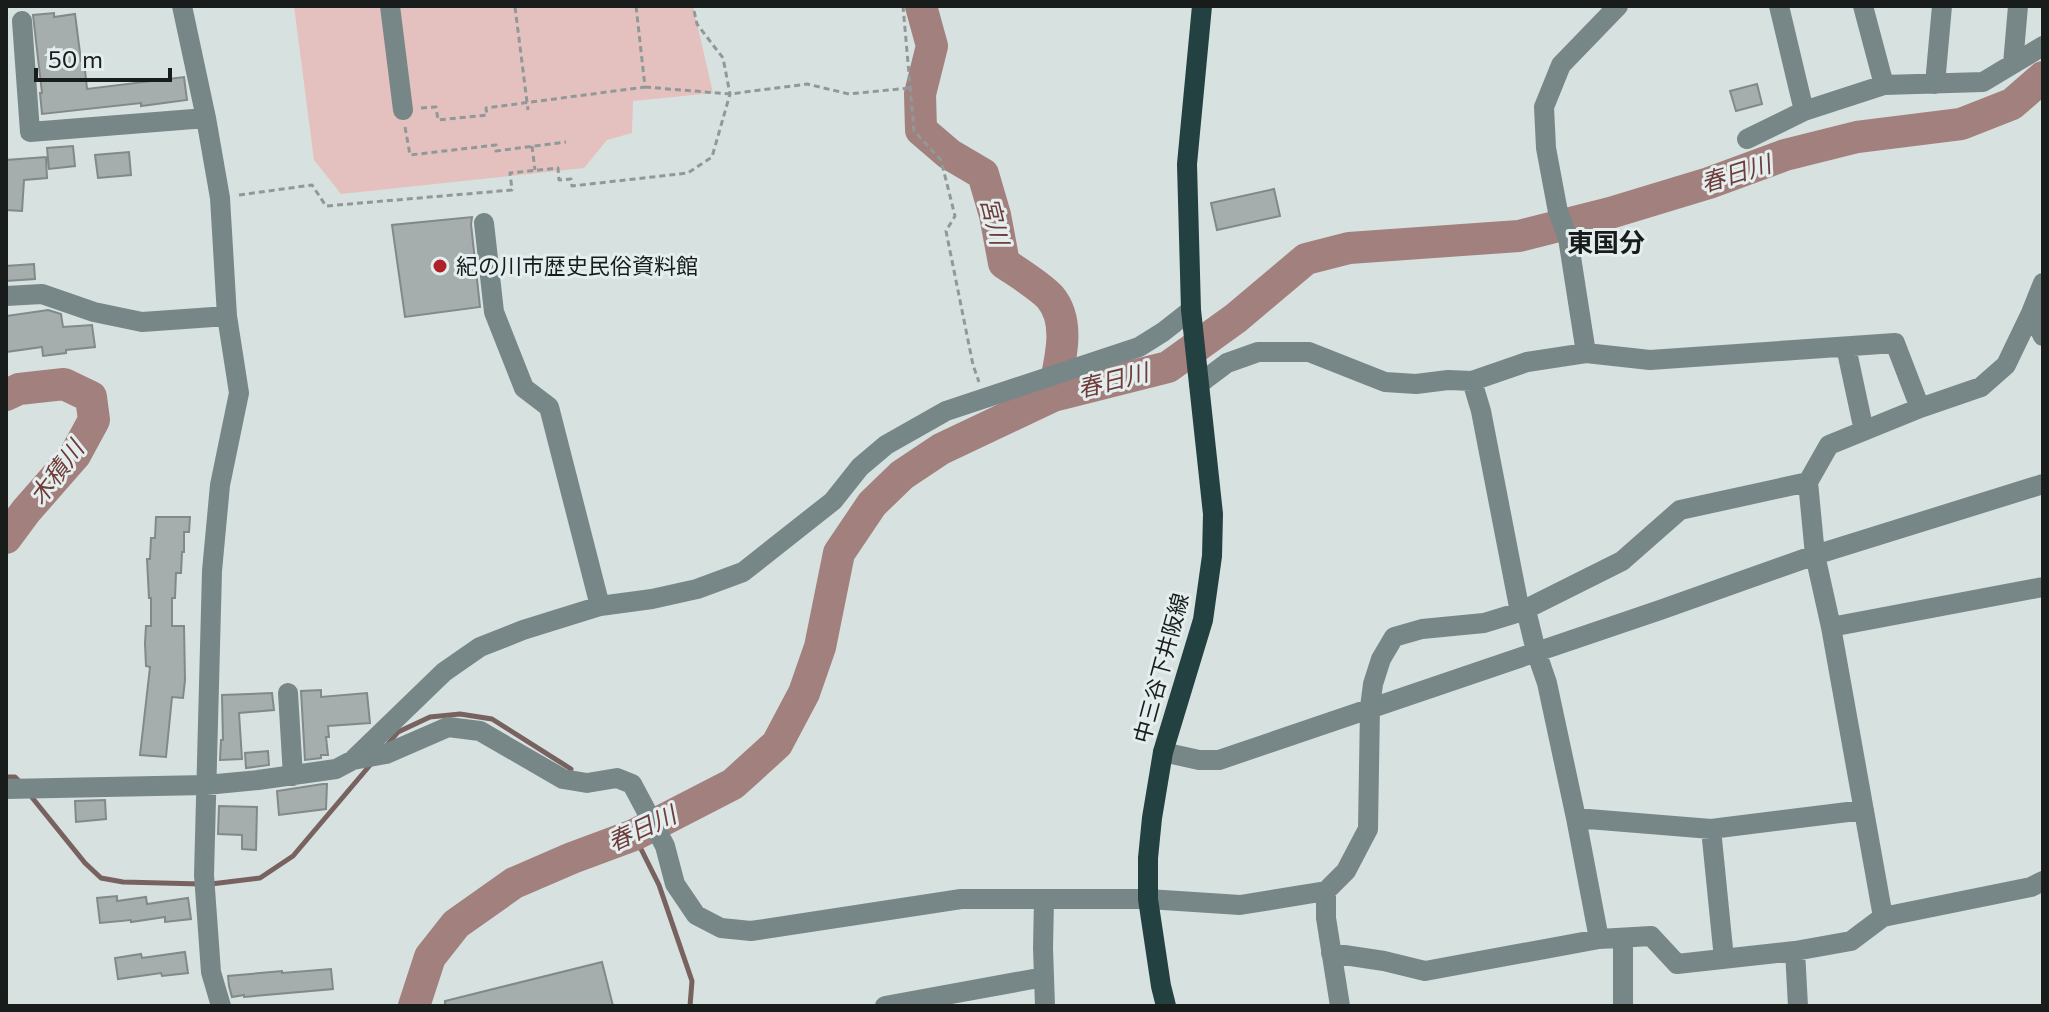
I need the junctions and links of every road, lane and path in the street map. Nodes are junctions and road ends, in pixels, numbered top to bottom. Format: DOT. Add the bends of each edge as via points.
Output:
graph roads {
  1 [pos="182,6"];
  2 [pos="390,6"];
  3 [pos="636,6"];
  4 [pos="693,6"];
  5 [pos="903,6"];
  6 [pos="1202,6"];
  7 [pos="1618,6"];
  8 [pos="1779,6"];
  9 [pos="1863,6"];
  10 [pos="1942,6"];
  11 [pos="2018,6"];
  12 [pos="515,7"];
  13 [pos="22,21"];
  14 [pos="2043,46"];
  15 [pos="2013,64"];
  16 [pos="1935,84"];
  17 [pos="1884,85"];
  18 [pos="645,87"];
  19 [pos="909,88"];
  20 [pos="730,94"];
  21 [pos="527,102"];
  22 [pos="403,110"];
  23 [pos="528,110"];
  24 [pos="1804,111"];
  25 [pos="206,118"];
  26 [pos="1747,139"];
  27 [pos="566,142"];
  28 [pos="532,146"];
  29 [pos="535,170"];
  30 [pos="220,198"];
  31 [pos="484,223"];
  32 [pos="2043,283"];
  33 [pos="6,296"];
  34 [pos="2031,313"];
  35 [pos="227,316"];
  36 [pos="1192,317"];
  37 [pos="2043,336"];
  38 [pos="1846,347"];
  39 [pos="1586,353"];
  40 [pos="1199,381"];
  41 [pos="1472,381"];
  42 [pos="985,397"];
  43 [pos="1920,408"];
  44 [pos="1864,431"];
  45 [pos="1808,482"];
  46 [pos="2043,484"];
  47 [pos="1815,555"];
  48 [pos="2043,587"];
  49 [pos="600,606"];
  50 [pos="1523,611"];
  51 [pos="1831,627"];
  52 [pos="1536,651"];
  53 [pos="288,693"];
  54 [pos="1370,707"];
  55 [pos="1163,752"];
  56 [pos="353,760"];
  57 [pos="293,776"];
  58 [pos="206,785"];
  59 [pos="6,789"];
  60 [pos="1864,810"];
  61 [pos="1576,818"];
  62 [pos="1711,829"];
  63 [pos="2043,881"];
  64 [pos="1326,891"];
  65 [pos="1044,899"];
  66 [pos="1148,899"];
  67 [pos="1883,917"];
  68 [pos="1623,938"];
  69 [pos="1599,939"];
  70 [pos="1795,951"];
  71 [pos="1331,953"];
  72 [pos="1724,959"];
  73 [pos="1044,977"];
  74 [pos="221,1006"];
  75 [pos="885,1006"];
  76 [pos="1045,1006"];
  77 [pos="1166,1006"];
  78 [pos="1340,1006"];
  79 [pos="1623,1006"];
  80 [pos="1798,1006"];
  1 -- 25 [label="street"];
  2 -- 22 [label="street"];
  3 -- 18 [label="path"];
  4 -- 20 [label="path" via="697,24 723,58"];
  5 -- 19 [label="path"];
  6 -- 36 [label="main road, 中三谷下井阪線" via="1187,164"];
  7 -- 39 [label="street" via="1561,65 1544,107 1546,148 1568,238"];
  8 -- 24 [label="street"];
  9 -- 17 [label="street"];
  10 -- 16 [label="street"];
  11 -- 15 [label="street"];
  12 -- 21 [label="path"];
  13 -- 25 [label="street" via="30,132"];
  14 -- 15 [label="street"];
  15 -- 16 [label="street" via="1983,82"];
  16 -- 17 [label="street"];
  17 -- 24 [label="street"];
  18 -- 20 [label="path"];
  18 -- 21 [label="path"];
  19 -- 20 [label="path" via="849,94 807,84"];
  19 -- 42 [label="path" via="914,131 941,160 955,216 946,231 973,365"];
  20 -- 29 [label="path" via="712,157 688,173 572,186 571,179 559,180 558,168"];
  21 -- 22 [label="path" via="486,108 487,115 438,120 436,107"];
  21 -- 23 [label="path"];
  22 -- 28 [label="path" via="410,155"];
  24 -- 26 [label="street"];
  25 -- 30 [label="street"];
  27 -- 28 [label="path"];
  28 -- 29 [label="path"];
  29 -- 30 [label="path" via="510,173 512,190 452,197 326,206 312,185"];
  30 -- 35 [label="street"];
  31 -- 49 [label="street" via="494,312 524,388 549,407"];
  32 -- 34 [label="street"];
  33 -- 35 [label="street" via="42,294 142,322"];
  34 -- 37 [label="street"];
  34 -- 43 [label="street" via="2006,365 1981,387"];
  35 -- 58 [label="street" via="239,393 220,485 212,571"];
  36 -- 40 [label="main road, 中三谷下井阪線"];
  36 -- 42 [label="street" via="1139,347"];
  38 -- 39 [label="street" via="1650,360"];
  38 -- 43 [label="street" via="1895,343"];
  38 -- 44 [label="street"];
  39 -- 41 [label="street" via="1527,362"];
  40 -- 41 [label="street" via="1258,352 1309,352 1385,382"];
  40 -- 55 [label="main road, 中三谷下井阪線" via="1213,514 1212,556 1203,620"];
  41 -- 50 [label="street"];
  42 -- 49 [label="street" via="946,411 886,445 833,501 743,572 697,589"];
  43 -- 44 [label="street"];
  44 -- 45 [label="street" via="1829,445"];
  45 -- 47 [label="street"];
  45 -- 50 [label="street" via="1680,510 1622,561"];
  46 -- 47 [label="street"];
  47 -- 51 [label="street"];
  47 -- 52 [label="street"];
  48 -- 51 [label="street"];
  49 -- 56 [label="street" via="480,647 444,672"];
  50 -- 52 [label="street"];
  50 -- 54 [label="street" via="1484,623 1394,637 1381,659"];
  51 -- 60 [label="street"];
  52 -- 54 [label="street"];
  52 -- 61 [label="street"];
  53 -- 57 [label="street"];
  54 -- 55 [label="street" via="1219,760"];
  54 -- 64 [label="street" via="1368,829 1346,871"];
  55 -- 66 [label="main road, 中三谷下井阪線" via="1152,818"];
  56 -- 57 [label="street" via="336,769"];
  56 -- 65 [label="street" via="386,754 448,727 480,731 563,779 587,783 617,778 632,784 665,846 675,884 696,915 721,928 751,931 961,899"];
  57 -- 58 [label="street"];
  58 -- 59 [label="street"];
  58 -- 74 [label="street" via="204,884 211,972"];
  60 -- 62 [label="street"];
  60 -- 67 [label="street"];
  61 -- 62 [label="street"];
  61 -- 69 [label="street"];
  62 -- 72 [label="street"];
  63 -- 67 [label="street"];
  64 -- 66 [label="street" via="1240,905"];
  64 -- 71 [label="street"];
  65 -- 66 [label="street"];
  65 -- 73 [label="street"];
  66 -- 77 [label="main road, 中三谷下井阪線"];
  67 -- 70 [label="street" via="1851,941"];
  68 -- 69 [label="street"];
  68 -- 72 [label="street" via="1651,936 1677,964"];
  68 -- 79 [label="street"];
  69 -- 71 [label="street" via="1425,971"];
  70 -- 72 [label="street"];
  70 -- 80 [label="street"];
  71 -- 78 [label="street"];
  73 -- 75 [label="street"];
  73 -- 76 [label="street"];
}
